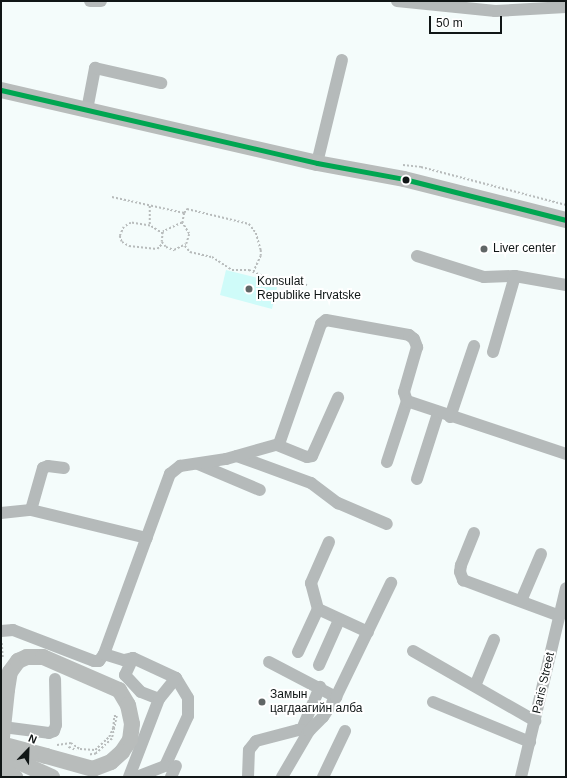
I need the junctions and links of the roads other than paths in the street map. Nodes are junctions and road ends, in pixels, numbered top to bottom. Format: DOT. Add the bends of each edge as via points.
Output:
graph roads {
  1 [pos="90,1"];
  2 [pos="101,1"];
  3 [pos="397,1"];
  4 [pos="566,7"];
  5 [pos="342,60"];
  6 [pos="161,83"];
  7 [pos="1,90"];
  8 [pos="87,110"];
  9 [pos="317,163"];
  10 [pos="566,220"];
  11 [pos="417,256"];
  12 [pos="515,276"];
  13 [pos="566,285"];
  14 [pos="474,346"];
  15 [pos="494,352"];
  16 [pos="338,398"];
  17 [pos="407,401"];
  18 [pos="438,413"];
  19 [pos="450,417"];
  20 [pos="277,445"];
  21 [pos="566,454"];
  22 [pos="237,456"];
  23 [pos="387,462"];
  24 [pos="197,464"];
  25 [pos="64,468"];
  26 [pos="417,479"];
  27 [pos="260,490"];
  28 [pos="31,510"];
  29 [pos="1,512"];
  30 [pos="387,524"];
  31 [pos="474,533"];
  32 [pos="147,538"];
  33 [pos="329,542"];
  34 [pos="541,554"];
  35 [pos="391,583"];
  36 [pos="566,588"];
  37 [pos="521,601"];
  38 [pos="318,609"];
  39 [pos="560,616"];
  40 [pos="339,620"];
  41 [pos="1,631"];
  42 [pos="368,632"];
  43 [pos="494,640"];
  44 [pos="298,652"];
  45 [pos="413,652"];
  46 [pos="104,654"];
  47 [pos="133,658"];
  48 [pos="269,662"];
  49 [pos="320,665"];
  50 [pos="176,678"];
  51 [pos="55,679"];
  52 [pos="475,686"];
  53 [pos="320,687"];
  54 [pos="336,696"];
  55 [pos="1,698"];
  56 [pos="159,698"];
  57 [pos="433,702"];
  58 [pos="535,721"];
  59 [pos="3,727"];
  60 [pos="305,730"];
  61 [pos="345,731"];
  62 [pos="530,742"];
  63 [pos="2,753"];
  64 [pos="15,777"];
  65 [pos="52,777"];
  66 [pos="129,777"];
  67 [pos="137,777"];
  68 [pos="248,777"];
  69 [pos="282,777"];
  70 [pos="323,777"];
  71 [pos="521,777"];
  1 -- 2 [label="street"];
  3 -- 4 [label="street" via="495,11"];
  5 -- 9 [label="street"];
  6 -- 8 [label="street" via="95,68"];
  7 -- 8 [label="main road"];
  8 -- 9 [label="main road"];
  9 -- 10 [label="main road" via="404,179"];
  11 -- 12 [label="street" via="484,277"];
  12 -- 13 [label="street"];
  12 -- 15 [label="street"];
  14 -- 19 [label="street"];
  16 -- 20 [label="street" via="312,456"];
  17 -- 18 [label="street"];
  17 -- 20 [label="street" via="404,392 417,347 414,339 409,335 326,320 321,324 281,440"];
  17 -- 23 [label="street"];
  18 -- 19 [label="street"];
  18 -- 26 [label="street"];
  19 -- 21 [label="street"];
  20 -- 22 [label="street"];
  22 -- 24 [label="street"];
  22 -- 30 [label="street" via="311,483 338,503"];
  24 -- 27 [label="street"];
  24 -- 32 [label="street" via="180,466 170,474"];
  25 -- 28 [label="street" via="43,468"];
  28 -- 29 [label="street"];
  28 -- 32 [label="street"];
  31 -- 37 [label="street" via="461,565 460,572 464,580"];
  32 -- 46 [label="street"];
  33 -- 38 [label="street" via="311,583"];
  34 -- 37 [label="street"];
  35 -- 42 [label="street"];
  36 -- 39 [label="street, Paris Street"];
  37 -- 39 [label="street"];
  38 -- 40 [label="street"];
  38 -- 44 [label="street"];
  39 -- 58 [label="street, Paris Street"];
  40 -- 42 [label="street"];
  40 -- 49 [label="street"];
  41 -- 46 [label="street" via="13,630 94,661 99,661"];
  42 -- 54 [label="street"];
  43 -- 52 [label="street"];
  45 -- 52 [label="street"];
  46 -- 47 [label="street" via="124,660"];
  47 -- 50 [label="street"];
  47 -- 56 [label="street" via="125,675 141,692"];
  48 -- 53 [label="street"];
  50 -- 56 [label="street"];
  50 -- 67 [label="street" via="188,698 188,716 165,766"];
  51 -- 59 [label="street" via="54,731 48,733"];
  52 -- 58 [label="street"];
  53 -- 54 [label="street"];
  53 -- 60 [label="street"];
  54 -- 60 [label="street" via="324,717"];
  55 -- 59 [label="main road"];
  56 -- 66 [label="street"];
  57 -- 62 [label="street"];
  58 -- 62 [label="street, Paris Street"];
  59 -- 63 [label="main road"];
  60 -- 68 [label="street" via="256,741 249,750"];
  60 -- 69 [label="street"];
  61 -- 70 [label="street"];
  62 -- 71 [label="street, Paris Street"];
  63 -- 63 [label="main road, bridge" via="10,672 18,661 28,657 43,657 119,690 128,705 132,724 130,740 111,762 93,769 48,751"];
  63 -- 64 [label="main road"];
  63 -- 65 [label="main road"];
}
